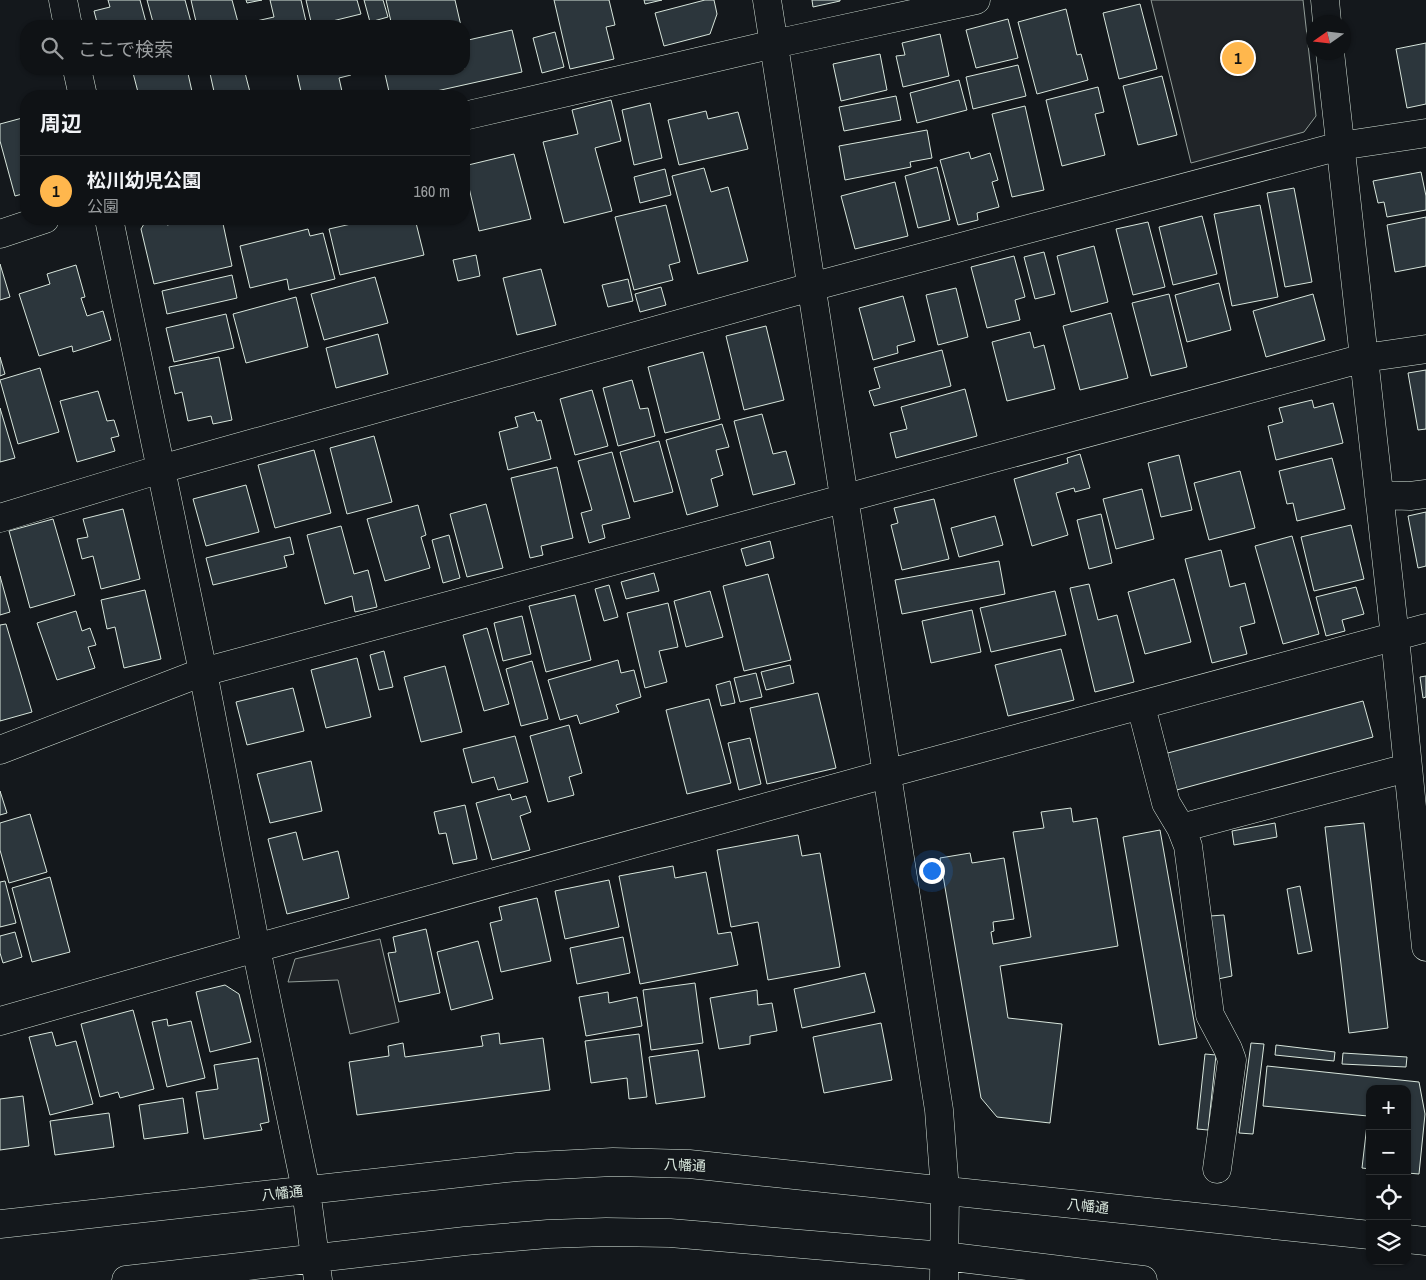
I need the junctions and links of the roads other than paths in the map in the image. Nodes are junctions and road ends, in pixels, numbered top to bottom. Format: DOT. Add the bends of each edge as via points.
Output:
graph roads {
  1 [pos="63,0"];
  2 [pos="767,0"];
  3 [pos="976,0"];
  4 [pos="1325,0"];
  5 [pos="1326,15"];
  6 [pos="67,20"];
  7 [pos="774,44"];
  8 [pos="1331,60"];
  9 [pos="79,75"];
  10 [pos="82,90"];
  11 [pos="470,115"];
  12 [pos="1426,133"];
  13 [pos="1340,146"];
  14 [pos="27,225"];
  15 [pos="110,225"];
  16 [pos="0,234"];
  17 [pos="811,287"];
  18 [pos="1426,349"];
  19 [pos="1364,358"];
  20 [pos="161,469"];
  21 [pos="1426,494"];
  22 [pos="1379,495"];
  23 [pos="843,499"];
  24 [pos="0,518"];
  25 [pos="1426,628"];
  26 [pos="1395,637"];
  27 [pos="203,672"];
  28 [pos="1141,706"];
  29 [pos="0,750"];
  30 [pos="1407,768"];
  31 [pos="886,774"];
  32 [pos="1181,828"];
  33 [pos="1420,838"];
  34 [pos="1426,947"];
  35 [pos="256,948"];
  36 [pos="0,1021"];
  37 [pos="1217,1169"];
  38 [pos="306,1190"];
  39 [pos="945,1191"];
  40 [pos="0,1224"];
  41 [pos="1366,1235"];
  42 [pos="1411,1239"];
  43 [pos="1426,1241"];
  44 [pos="944,1268"];
  45 [pos="317,1270"];
  46 [pos="126,1280"];
  47 [pos="1143,1280"];
  1 -- 6 [label="street"];
  2 -- 7 [label="street"];
  3 -- 7 [label="street"];
  4 -- 5 [label="street"];
  7 -- 11 [label="street"];
  7 -- 17 [label="street"];
  8 -- 13 [label="street"];
  9 -- 10 [label="street"];
  12 -- 13 [label="street"];
  13 -- 17 [label="street"];
  13 -- 19 [label="street"];
  14 -- 16 [label="street"];
  15 -- 20 [label="street"];
  17 -- 20 [label="street"];
  17 -- 23 [label="street"];
  18 -- 19 [label="street"];
  19 -- 22 [label="street"];
  19 -- 23 [label="street"];
  20 -- 24 [label="street"];
  20 -- 27 [label="street"];
  21 -- 22 [label="street"];
  22 -- 26 [label="street"];
  23 -- 27 [label="street"];
  23 -- 31 [label="street"];
  25 -- 26 [label="street"];
  26 -- 28 [label="street"];
  26 -- 30 [label="street"];
  27 -- 29 [label="street"];
  27 -- 35 [label="street"];
  28 -- 31 [label="street"];
  28 -- 32 [label="street" via="1166,803"];
  30 -- 32 [label="street"];
  30 -- 33 [label="street"];
  31 -- 35 [label="street"];
  31 -- 39 [label="street" via="939,1110"];
  32 -- 37 [label="street" via="1188,846 1210,1015 1232,1060"];
  33 -- 34 [label="street"];
  35 -- 36 [label="street"];
  35 -- 38 [label="street"];
  38 -- 39 [label="street, 八幡通" via="517,1167 613,1162 690,1164"];
  38 -- 40 [label="street, 八幡通"];
  38 -- 45 [label="street"];
  39 -- 41 [label="street, 八幡通"];
  39 -- 44 [label="street"];
  42 -- 43 [label="street"];
  44 -- 45 [label="street" via="670,1233 606,1232 465,1241"];
  44 -- 47 [label="street"];
  45 -- 46 [label="street"];
}
